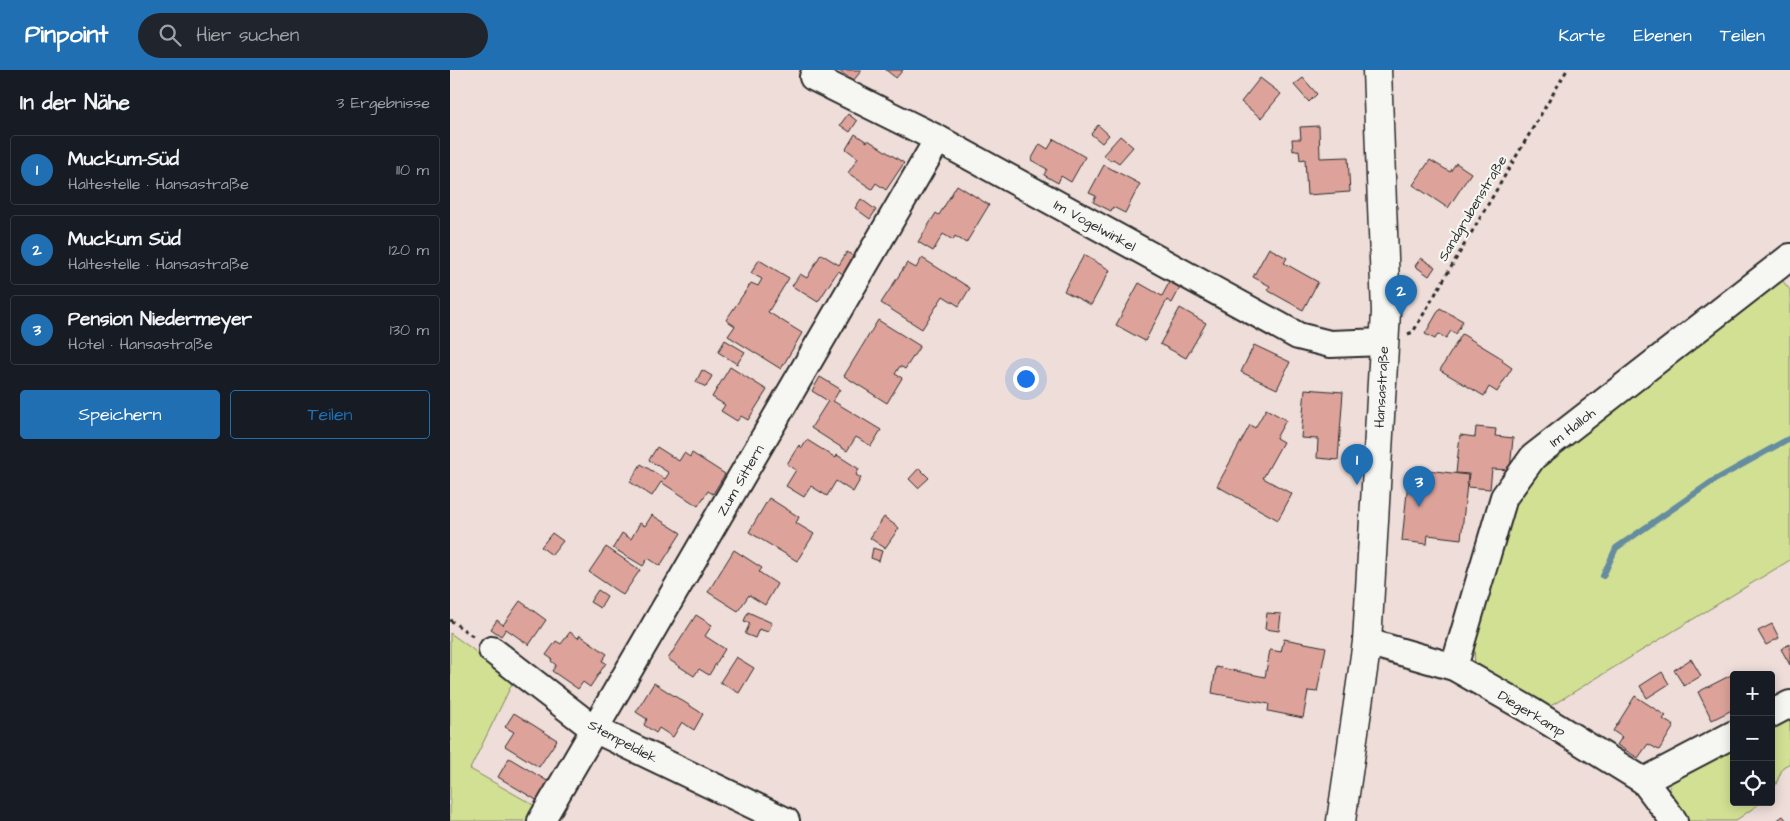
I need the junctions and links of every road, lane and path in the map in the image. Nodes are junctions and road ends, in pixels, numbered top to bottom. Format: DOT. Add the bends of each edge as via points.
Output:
graph roads {
  1 [pos="1378,70"];
  2 [pos="1567,70"];
  3 [pos="813,77"];
  4 [pos="938,139"];
  5 [pos="1790,257"];
  6 [pos="1384,342"];
  7 [pos="450,620"];
  8 [pos="1367,642"];
  9 [pos="492,650"];
  10 [pos="1454,667"];
  11 [pos="1790,704"];
  12 [pos="1775,712"];
  13 [pos="594,729"];
  14 [pos="1730,736"];
  15 [pos="1644,782"];
  16 [pos="541,821"];
  17 [pos="786,821"];
  18 [pos="1341,821"];
  19 [pos="1674,821"];
  1 -- 6 [label="main road, Hansastraße" via="1386,312"];
  2 -- 6 [label="path, Sandgrubenstraße" via="1412,332"];
  3 -- 4 [label="street, Im Vogelwinkel"];
  4 -- 6 [label="street, Im Vogelwinkel" via="1298,336 1330,344"];
  4 -- 13 [label="street, Zum Sittern"];
  5 -- 10 [label="street, Im Halloh" via="1533,457 1504,497"];
  6 -- 8 [label="main road, Hansastraße"];
  7 -- 9 [label="path"];
  8 -- 10 [label="street, Diegerkamp"];
  8 -- 18 [label="main road, Hansastraße"];
  9 -- 13 [label="street, Stempeldiek"];
  10 -- 15 [label="street, Diegerkamp"];
  11 -- 12 [label="street"];
  13 -- 16 [label="street, Zum Sittern"];
  13 -- 17 [label="street, Stempeldiek"];
  14 -- 15 [label="street"];
  15 -- 19 [label="street, Diegerkamp"];
}
